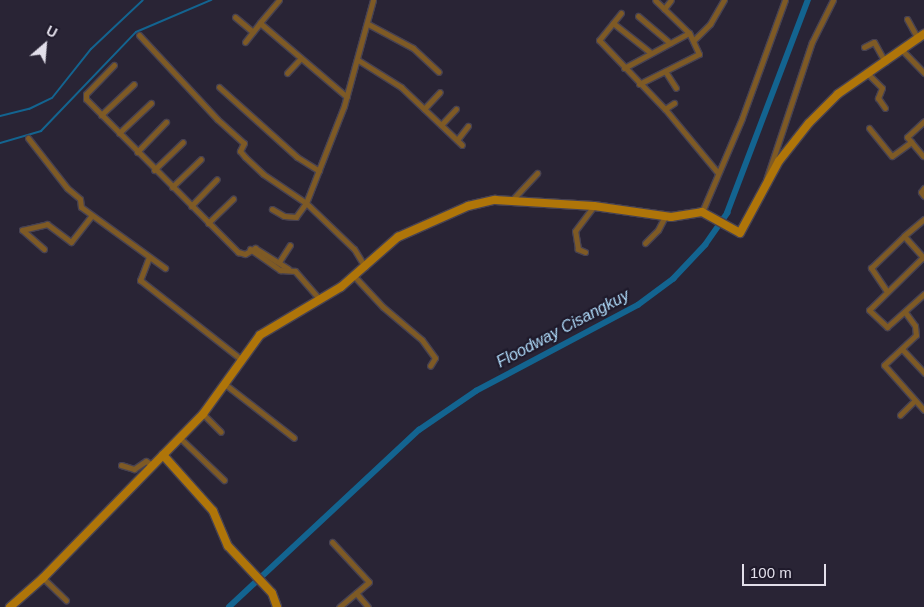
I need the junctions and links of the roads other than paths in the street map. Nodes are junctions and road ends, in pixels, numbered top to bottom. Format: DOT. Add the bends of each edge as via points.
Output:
graph roads {
  1 [pos="279,0"];
  2 [pos="373,0"];
  3 [pos="654,0"];
  4 [pos="671,0"];
  5 [pos="724,0"];
  6 [pos="785,0"];
  7 [pos="832,0"];
  8 [pos="664,9"];
  9 [pos="621,13"];
  10 [pos="638,16"];
  11 [pos="235,17"];
  12 [pos="907,19"];
  13 [pos="260,23"];
  14 [pos="613,23"];
  15 [pos="368,24"];
  16 [pos="253,32"];
  17 [pos="689,33"];
  18 [pos="139,35"];
  19 [pos="921,37"];
  20 [pos="694,40"];
  21 [pos="245,42"];
  22 [pos="670,43"];
  23 [pos="864,47"];
  24 [pos="902,50"];
  25 [pos="651,53"];
  26 [pos="300,58"];
  27 [pos="358,60"];
  28 [pos="885,62"];
  29 [pos="114,64"];
  30 [pos="624,68"];
  31 [pos="665,71"];
  32 [pos="439,72"];
  33 [pos="287,73"];
  34 [pos="867,73"];
  35 [pos="924,73"];
  36 [pos="134,84"];
  37 [pos="639,84"];
  38 [pos="219,87"];
  39 [pos="676,88"];
  40 [pos="440,92"];
  41 [pos="347,97"];
  42 [pos="151,103"];
  43 [pos="674,103"];
  44 [pos="885,108"];
  45 [pos="424,109"];
  46 [pos="456,109"];
  47 [pos="665,109"];
  48 [pos="101,115"];
  49 [pos="924,121"];
  50 [pos="166,122"];
  51 [pos="441,125"];
  52 [pos="468,126"];
  53 [pos="869,128"];
  54 [pos="119,134"];
  55 [pos="28,138"];
  56 [pos="457,140"];
  57 [pos="183,142"];
  58 [pos="911,142"];
  59 [pos="462,145"];
  60 [pos="137,152"];
  61 [pos="923,156"];
  62 [pos="201,159"];
  63 [pos="154,170"];
  64 [pos="319,171"];
  65 [pos="537,173"];
  66 [pos="718,173"];
  67 [pos="217,179"];
  68 [pos="172,187"];
  69 [pos="924,188"];
  70 [pos="763,189"];
  71 [pos="924,196"];
  72 [pos="233,199"];
  73 [pos="512,200"];
  74 [pos="306,203"];
  75 [pos="191,206"];
  76 [pos="594,206"];
  77 [pos="272,209"];
  78 [pos="704,213"];
  79 [pos="91,216"];
  80 [pos="665,216"];
  81 [pos="924,219"];
  82 [pos="208,223"];
  83 [pos="904,236"];
  84 [pos="645,243"];
  85 [pos="290,245"];
  86 [pos="44,249"];
  87 [pos="250,249"];
  88 [pos="585,252"];
  89 [pos="149,257"];
  90 [pos="924,257"];
  91 [pos="280,262"];
  92 [pos="365,267"];
  93 [pos="165,268"];
  94 [pos="288,269"];
  95 [pos="354,276"];
  96 [pos="886,290"];
  97 [pos="924,295"];
  98 [pos="319,299"];
  99 [pos="905,312"];
  100 [pos="902,349"];
  101 [pos="242,360"];
  102 [pos="430,366"];
  103 [pos="924,373"];
  104 [pos="226,385"];
  105 [pos="915,400"];
  106 [pos="924,410"];
  107 [pos="202,414"];
  108 [pos="900,415"];
  109 [pos="221,432"];
  110 [pos="180,438"];
  111 [pos="294,438"];
  112 [pos="163,455"];
  113 [pos="121,465"];
  114 [pos="152,466"];
  115 [pos="224,480"];
  116 [pos="332,542"];
  117 [pos="43,578"];
  118 [pos="356,593"];
  119 [pos="66,600"];
  120 [pos="342,606"];
  121 [pos="10,607"];
  122 [pos="277,607"];
  123 [pos="368,607"];
  1 -- 13 [label="street"];
  2 -- 15 [label="street"];
  3 -- 8 [label="street"];
  4 -- 8 [label="street"];
  5 -- 20 [label="street" via="710,24"];
  6 -- 66 [label="street" via="742,118"];
  7 -- 70 [label="street" via="812,42"];
  8 -- 17 [label="street"];
  9 -- 14 [label="street"];
  10 -- 22 [label="street"];
  11 -- 16 [label="street"];
  12 -- 19 [label="street"];
  13 -- 16 [label="street"];
  13 -- 26 [label="street"];
  14 -- 25 [label="street"];
  14 -- 30 [label="street" via="599,40"];
  15 -- 27 [label="street"];
  15 -- 32 [label="street" via="413,48"];
  16 -- 21 [label="street"];
  17 -- 20 [label="street"];
  17 -- 22 [label="street"];
  18 -- 74 [label="street" via="217,119 244,143 240,151 245,157"];
  19 -- 24 [label="street"];
  20 -- 31 [label="street" via="699,54"];
  22 -- 25 [label="street"];
  23 -- 28 [label="street" via="874,42"];
  24 -- 28 [label="street"];
  24 -- 35 [label="street"];
  25 -- 30 [label="street"];
  26 -- 33 [label="street"];
  26 -- 41 [label="street"];
  27 -- 41 [label="street"];
  27 -- 45 [label="street" via="388,78"];
  28 -- 34 [label="street"];
  29 -- 48 [label="street" via="85,96"];
  30 -- 37 [label="street"];
  31 -- 37 [label="street"];
  31 -- 39 [label="street"];
  34 -- 44 [label="street" via="882,88 878,98"];
  34 -- 70 [label="street" via="838,94 809,123 779,161"];
  36 -- 48 [label="street"];
  37 -- 47 [label="street"];
  38 -- 64 [label="street" via="296,157"];
  40 -- 45 [label="street"];
  41 -- 64 [label="street"];
  42 -- 54 [label="street"];
  43 -- 47 [label="street"];
  45 -- 51 [label="street"];
  46 -- 51 [label="street"];
  47 -- 66 [label="street"];
  48 -- 54 [label="street"];
  49 -- 58 [label="street" via="907,137"];
  50 -- 60 [label="street"];
  51 -- 56 [label="street"];
  52 -- 56 [label="street"];
  53 -- 58 [label="street" via="893,156"];
  54 -- 60 [label="street"];
  55 -- 79 [label="street"];
  56 -- 59 [label="street"];
  57 -- 63 [label="street"];
  58 -- 61 [label="street"];
  60 -- 63 [label="street"];
  62 -- 68 [label="street"];
  63 -- 68 [label="street"];
  64 -- 74 [label="street"];
  65 -- 73 [label="street"];
  66 -- 78 [label="street"];
  67 -- 75 [label="street"];
  68 -- 75 [label="street"];
  69 -- 71 [label="street" via="921,192"];
  70 -- 78 [label="street" via="738,232"];
  72 -- 82 [label="street"];
  73 -- 76 [label="street"];
  73 -- 92 [label="street" via="480,202 406,232 382,249"];
  74 -- 77 [label="street" via="296,217 284,216"];
  74 -- 92 [label="street" via="354,249"];
  75 -- 82 [label="street"];
  76 -- 80 [label="street"];
  76 -- 88 [label="street" via="575,231 578,249"];
  78 -- 80 [label="street"];
  79 -- 86 [label="street" via="71,242 47,224 22,230"];
  79 -- 89 [label="street"];
  80 -- 84 [label="street" via="658,230"];
  81 -- 83 [label="street"];
  82 -- 87 [label="street" via="242,255"];
  83 -- 90 [label="street"];
  83 -- 96 [label="street" via="871,268"];
  85 -- 91 [label="street"];
  87 -- 91 [label="street"];
  87 -- 94 [label="street" via="280,270"];
  89 -- 93 [label="street"];
  89 -- 101 [label="street" via="140,280"];
  90 -- 96 [label="street"];
  91 -- 94 [label="street"];
  92 -- 95 [label="street"];
  94 -- 98 [label="street" via="295,271"];
  95 -- 98 [label="street"];
  95 -- 102 [label="street" via="383,307 422,340 435,358"];
  96 -- 99 [label="street" via="869,310 886,327"];
  97 -- 99 [label="street"];
  98 -- 101 [label="street" via="269,327"];
  99 -- 100 [label="street" via="915,326 916,335"];
  100 -- 103 [label="street"];
  100 -- 105 [label="street" via="884,366"];
  101 -- 104 [label="street"];
  104 -- 107 [label="street"];
  104 -- 111 [label="street"];
  105 -- 106 [label="street"];
  105 -- 108 [label="street"];
  107 -- 109 [label="street"];
  107 -- 110 [label="street"];
  110 -- 112 [label="street"];
  110 -- 115 [label="street"];
  112 -- 114 [label="street"];
  112 -- 122 [label="street" via="213,511 228,546 272,594"];
  113 -- 114 [label="street" via="134,469 146,461"];
  114 -- 117 [label="street"];
  116 -- 118 [label="street" via="369,582"];
  117 -- 119 [label="street"];
  117 -- 121 [label="street"];
  118 -- 120 [label="street"];
  118 -- 123 [label="street"];
}
